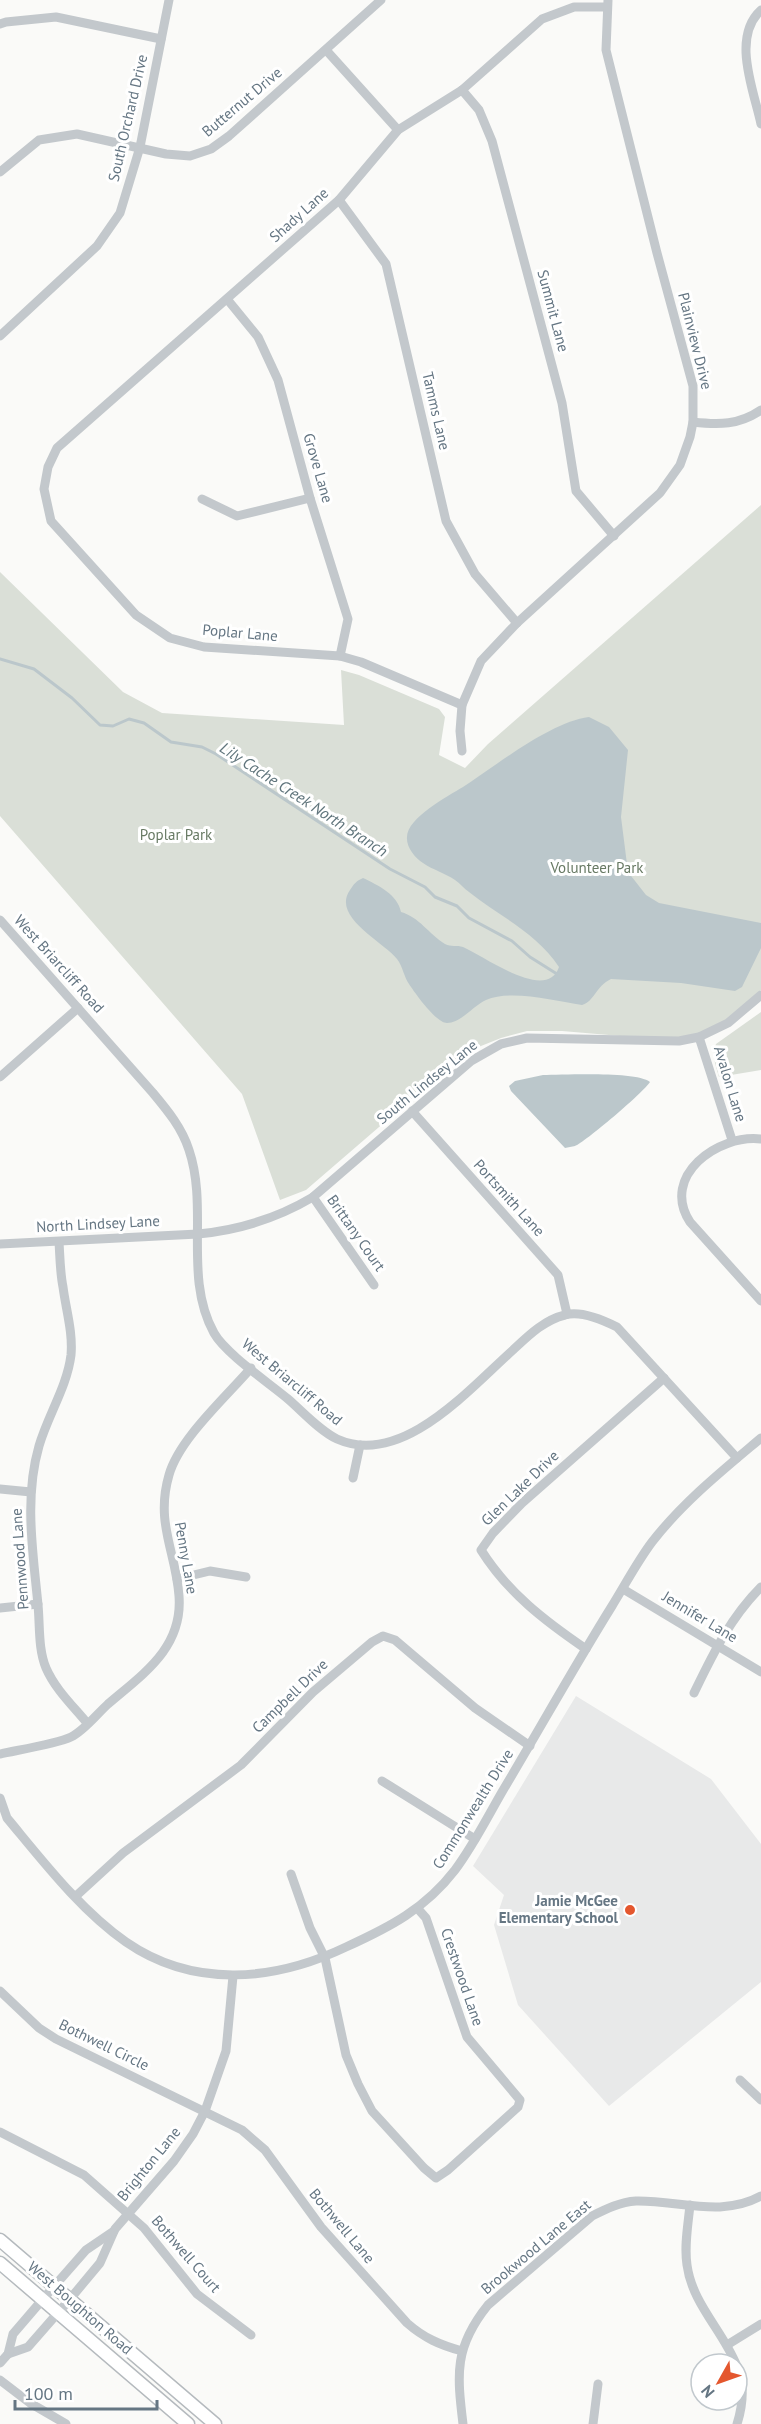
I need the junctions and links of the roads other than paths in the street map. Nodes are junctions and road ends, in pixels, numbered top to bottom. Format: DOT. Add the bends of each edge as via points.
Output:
graph roads {
  1 [pos="169,0"];
  2 [pos="381,0"];
  3 [pos="607,4"];
  4 [pos="761,10"];
  5 [pos="0,24"];
  6 [pos="161,39"];
  7 [pos="326,50"];
  8 [pos="462,90"];
  9 [pos="761,124"];
  10 [pos="398,130"];
  11 [pos="140,147"];
  12 [pos="0,172"];
  13 [pos="339,200"];
  14 [pos="227,299"];
  15 [pos="0,336"];
  16 [pos="761,410"];
  17 [pos="693,422"];
  18 [pos="44,489"];
  19 [pos="310,498"];
  20 [pos="202,499"];
  21 [pos="614,536"];
  22 [pos="516,623"];
  23 [pos="340,656"];
  24 [pos="462,705"];
  25 [pos="462,751"];
  26 [pos="0,920"];
  27 [pos="761,995"];
  28 [pos="78,1008"];
  29 [pos="699,1037"];
  30 [pos="0,1077"];
  31 [pos="412,1111"];
  32 [pos="761,1139"];
  33 [pos="732,1140"];
  34 [pos="313,1197"];
  35 [pos="198,1234"];
  36 [pos="59,1242"];
  37 [pos="0,1244"];
  38 [pos="374,1285"];
  39 [pos="761,1301"];
  40 [pos="567,1314"];
  41 [pos="251,1368"];
  42 [pos="664,1378"];
  43 [pos="761,1438"];
  44 [pos="360,1445"];
  45 [pos="737,1458"];
  46 [pos="353,1478"];
  47 [pos="0,1489"];
  48 [pos="31,1492"];
  49 [pos="246,1577"];
  50 [pos="177,1579"];
  51 [pos="761,1587"];
  52 [pos="623,1589"];
  53 [pos="38,1604"];
  54 [pos="0,1608"];
  55 [pos="717,1644"];
  56 [pos="586,1649"];
  57 [pos="761,1672"];
  58 [pos="694,1693"];
  59 [pos="87,1723"];
  60 [pos="530,1746"];
  61 [pos="0,1754"];
  62 [pos="382,1781"];
  63 [pos="0,1798"];
  64 [pos="475,1839"];
  65 [pos="291,1874"];
  66 [pos="76,1896"];
  67 [pos="418,1909"];
  68 [pos="325,1958"];
  69 [pos="233,1976"];
  70 [pos="0,1991"];
  71 [pos="740,2080"];
  72 [pos="761,2100"];
  73 [pos="205,2111"];
  74 [pos="0,2132"];
  75 [pos="761,2196"];
  76 [pos="690,2205"];
  77 [pos="129,2214"];
  78 [pos="116,2229"];
  79 [pos="0,2240"];
  80 [pos="0,2263"];
  81 [pos="54,2286"];
  82 [pos="43,2299"];
  83 [pos="70,2299"];
  84 [pos="58,2313"];
  85 [pos="761,2324"];
  86 [pos="251,2335"];
  87 [pos="727,2345"];
  88 [pos="462,2351"];
  89 [pos="730,2352"];
  90 [pos="8,2354"];
  91 [pos="0,2363"];
  92 [pos="0,2380"];
  93 [pos="598,2384"];
  94 [pos="66,2424"];
  95 [pos="188,2424"];
  96 [pos="215,2424"];
  97 [pos="463,2424"];
  98 [pos="593,2424"];
  1 -- 6 [label="street, South Orchard Drive"];
  2 -- 7 [label="street, Butternut Drive"];
  3 -- 8 [label="street, Shady Lane" via="574,8 542,19"];
  3 -- 17 [label="street, Plainview Drive" via="606,50 693,386"];
  4 -- 9 [label="street" via="748,32 746,55"];
  5 -- 6 [label="street" via="56,17"];
  6 -- 11 [label="street, South Orchard Drive"];
  7 -- 10 [label="street"];
  7 -- 11 [label="street, Butternut Drive" via="211,150 190,156"];
  8 -- 10 [label="street, Shady Lane"];
  8 -- 21 [label="street, Summit Lane" via="478,110 492,141 562,403 576,490"];
  10 -- 13 [label="street, Shady Lane"];
  11 -- 12 [label="street, Butternut Drive" via="77,134 39,140"];
  11 -- 15 [label="street, South Orchard Drive" via="120,213 97,246"];
  13 -- 14 [label="street, Shady Lane"];
  13 -- 22 [label="street, Tamms Lane" via="386,264 446,521 475,574"];
  14 -- 18 [label="street, Shady Lane" via="57,448"];
  14 -- 19 [label="street, Grove Lane" via="258,337 278,380"];
  16 -- 17 [label="street" via="729,424"];
  17 -- 21 [label="street, Plainview Drive" via="680,465 660,493"];
  18 -- 23 [label="street, Poplar Lane" via="51,521 136,615 170,638 204,647"];
  19 -- 20 [label="street" via="237,516"];
  19 -- 23 [label="street, Grove Lane" via="348,619"];
  21 -- 22 [label="street, Plainview Drive"];
  22 -- 24 [label="street, Plainview Drive" via="481,661"];
  23 -- 24 [label="street, Poplar Lane"];
  24 -- 25 [label="street, Plainview Drive"];
  26 -- 28 [label="street, West Briarcliff Road"];
  27 -- 29 [label="street, South Lindsey Lane" via="728,1023"];
  28 -- 30 [label="street"];
  28 -- 35 [label="street, West Briarcliff Road" via="153,1093 183,1134 193,1165"];
  29 -- 31 [label="street, South Lindsey Lane" via="679,1041 527,1038 501,1044 471,1061"];
  29 -- 33 [label="street, Avalon Lane"];
  31 -- 34 [label="street, South Lindsey Lane"];
  31 -- 40 [label="street, Portsmith Lane" via="558,1275"];
  32 -- 33 [label="street"];
  33 -- 39 [label="street" via="693,1167 683,1184 683,1208 690,1222"];
  34 -- 35 [label="street, South Lindsey Lane" via="259,1224"];
  34 -- 38 [label="street, Brittany Court"];
  35 -- 36 [label="street, North Lindsey Lane"];
  35 -- 41 [label="street, West Briarcliff Road" via="200,1292 205,1314 215,1335"];
  36 -- 37 [label="street, North Lindsey Lane"];
  36 -- 48 [label="street, Pennwood Lane" via="70,1323 70,1356 38,1448"];
  40 -- 42 [label="street" via="602,1319 617,1327"];
  40 -- 44 [label="street, West Briarcliff Road" via="535,1330 426,1424 385,1445"];
  41 -- 44 [label="street, West Briarcliff Road" via="337,1438"];
  41 -- 50 [label="street, Penny Lane" via="186,1441 168,1476 164,1521"];
  42 -- 45 [label="street"];
  42 -- 56 [label="street, Glen Lake Drive" via="522,1503 481,1550 517,1596"];
  43 -- 45 [label="street, Commonwealth Drive"];
  44 -- 46 [label="street"];
  45 -- 52 [label="street, Commonwealth Drive" via="674,1517"];
  47 -- 48 [label="street"];
  48 -- 53 [label="street, Pennwood Lane" via="31,1546"];
  49 -- 50 [label="street" via="210,1571"];
  50 -- 59 [label="street, Penny Lane" via="179,1612 168,1647 152,1668"];
  51 -- 55 [label="street" via="747,1600"];
  52 -- 55 [label="street, Jennifer Lane"];
  52 -- 56 [label="street, Commonwealth Drive"];
  53 -- 54 [label="street"];
  53 -- 59 [label="street, Pennwood Lane" via="46,1668"];
  55 -- 57 [label="street, Jennifer Lane"];
  55 -- 58 [label="street"];
  56 -- 60 [label="street, Commonwealth Drive"];
  59 -- 61 [label="street, Penny Lane" via="71,1737"];
  60 -- 64 [label="street, Commonwealth Drive"];
  60 -- 66 [label="street, Campbell Drive" via="474,1708 395,1640 383,1636 320,1686 241,1765 123,1853"];
  62 -- 64 [label="street"];
  63 -- 66 [label="street, Commonwealth Drive" via="7,1818"];
  64 -- 67 [label="street, Commonwealth Drive" via="456,1869"];
  65 -- 68 [label="street"];
  66 -- 69 [label="street, Commonwealth Drive" via="112,1932 159,1960 195,1972"];
  67 -- 68 [label="street, Commonwealth Drive"];
  67 -- 68 [label="street, Crestwood Lane" via="426,1918 467,2037 520,2100 518,2107 436,2178 372,2111 358,2084 346,2055"];
  68 -- 69 [label="street, Commonwealth Drive" via="285,1971"];
  69 -- 73 [label="street, Brighton Lane" via="226,2051"];
  70 -- 73 [label="street, Bothwell Circle" via="47,2034"];
  71 -- 72 [label="street"];
  73 -- 77 [label="street, Brighton Lane" via="183,2149"];
  73 -- 88 [label="street, Bothwell Lane" via="242,2130 265,2150 321,2227 407,2323 423,2337"];
  74 -- 77 [label="street" via="84,2175"];
  75 -- 76 [label="street, Brookwood Lane East" via="735,2206"];
  76 -- 87 [label="street" via="686,2254 689,2275 698,2299"];
  76 -- 88 [label="street, Brookwood Lane East" via="637,2201 609,2207 592,2216 488,2305"];
  77 -- 78 [label="street, Brighton Lane"];
  77 -- 86 [label="street, Bothwell Court" via="197,2294"];
  78 -- 81 [label="street, Brighton Lane" via="86,2250"];
  78 -- 83 [label="street, Brighton Lane" via="100,2263"];
  79 -- 81 [label="main road, West Boughton Road"];
  80 -- 82 [label="main road, West Boughton Road"];
  81 -- 82 [label="street, Brighton Lane"];
  81 -- 83 [label="main road, West Boughton Road"];
  82 -- 84 [label="main road, West Boughton Road"];
  82 -- 90 [label="street, Brighton Lane" via="13,2334"];
  83 -- 84 [label="street, Brighton Lane"];
  83 -- 96 [label="main road, West Boughton Road"];
  84 -- 90 [label="street, Brighton Lane" via="28,2347"];
  84 -- 95 [label="main road, West Boughton Road"];
  85 -- 87 [label="street"];
  87 -- 89 [label="street"];
  88 -- 97 [label="street, Brookwood Lane East" via="458,2377"];
  90 -- 91 [label="street, Brighton Lane"];
  92 -- 94 [label="street"];
  93 -- 98 [label="street"];
}
